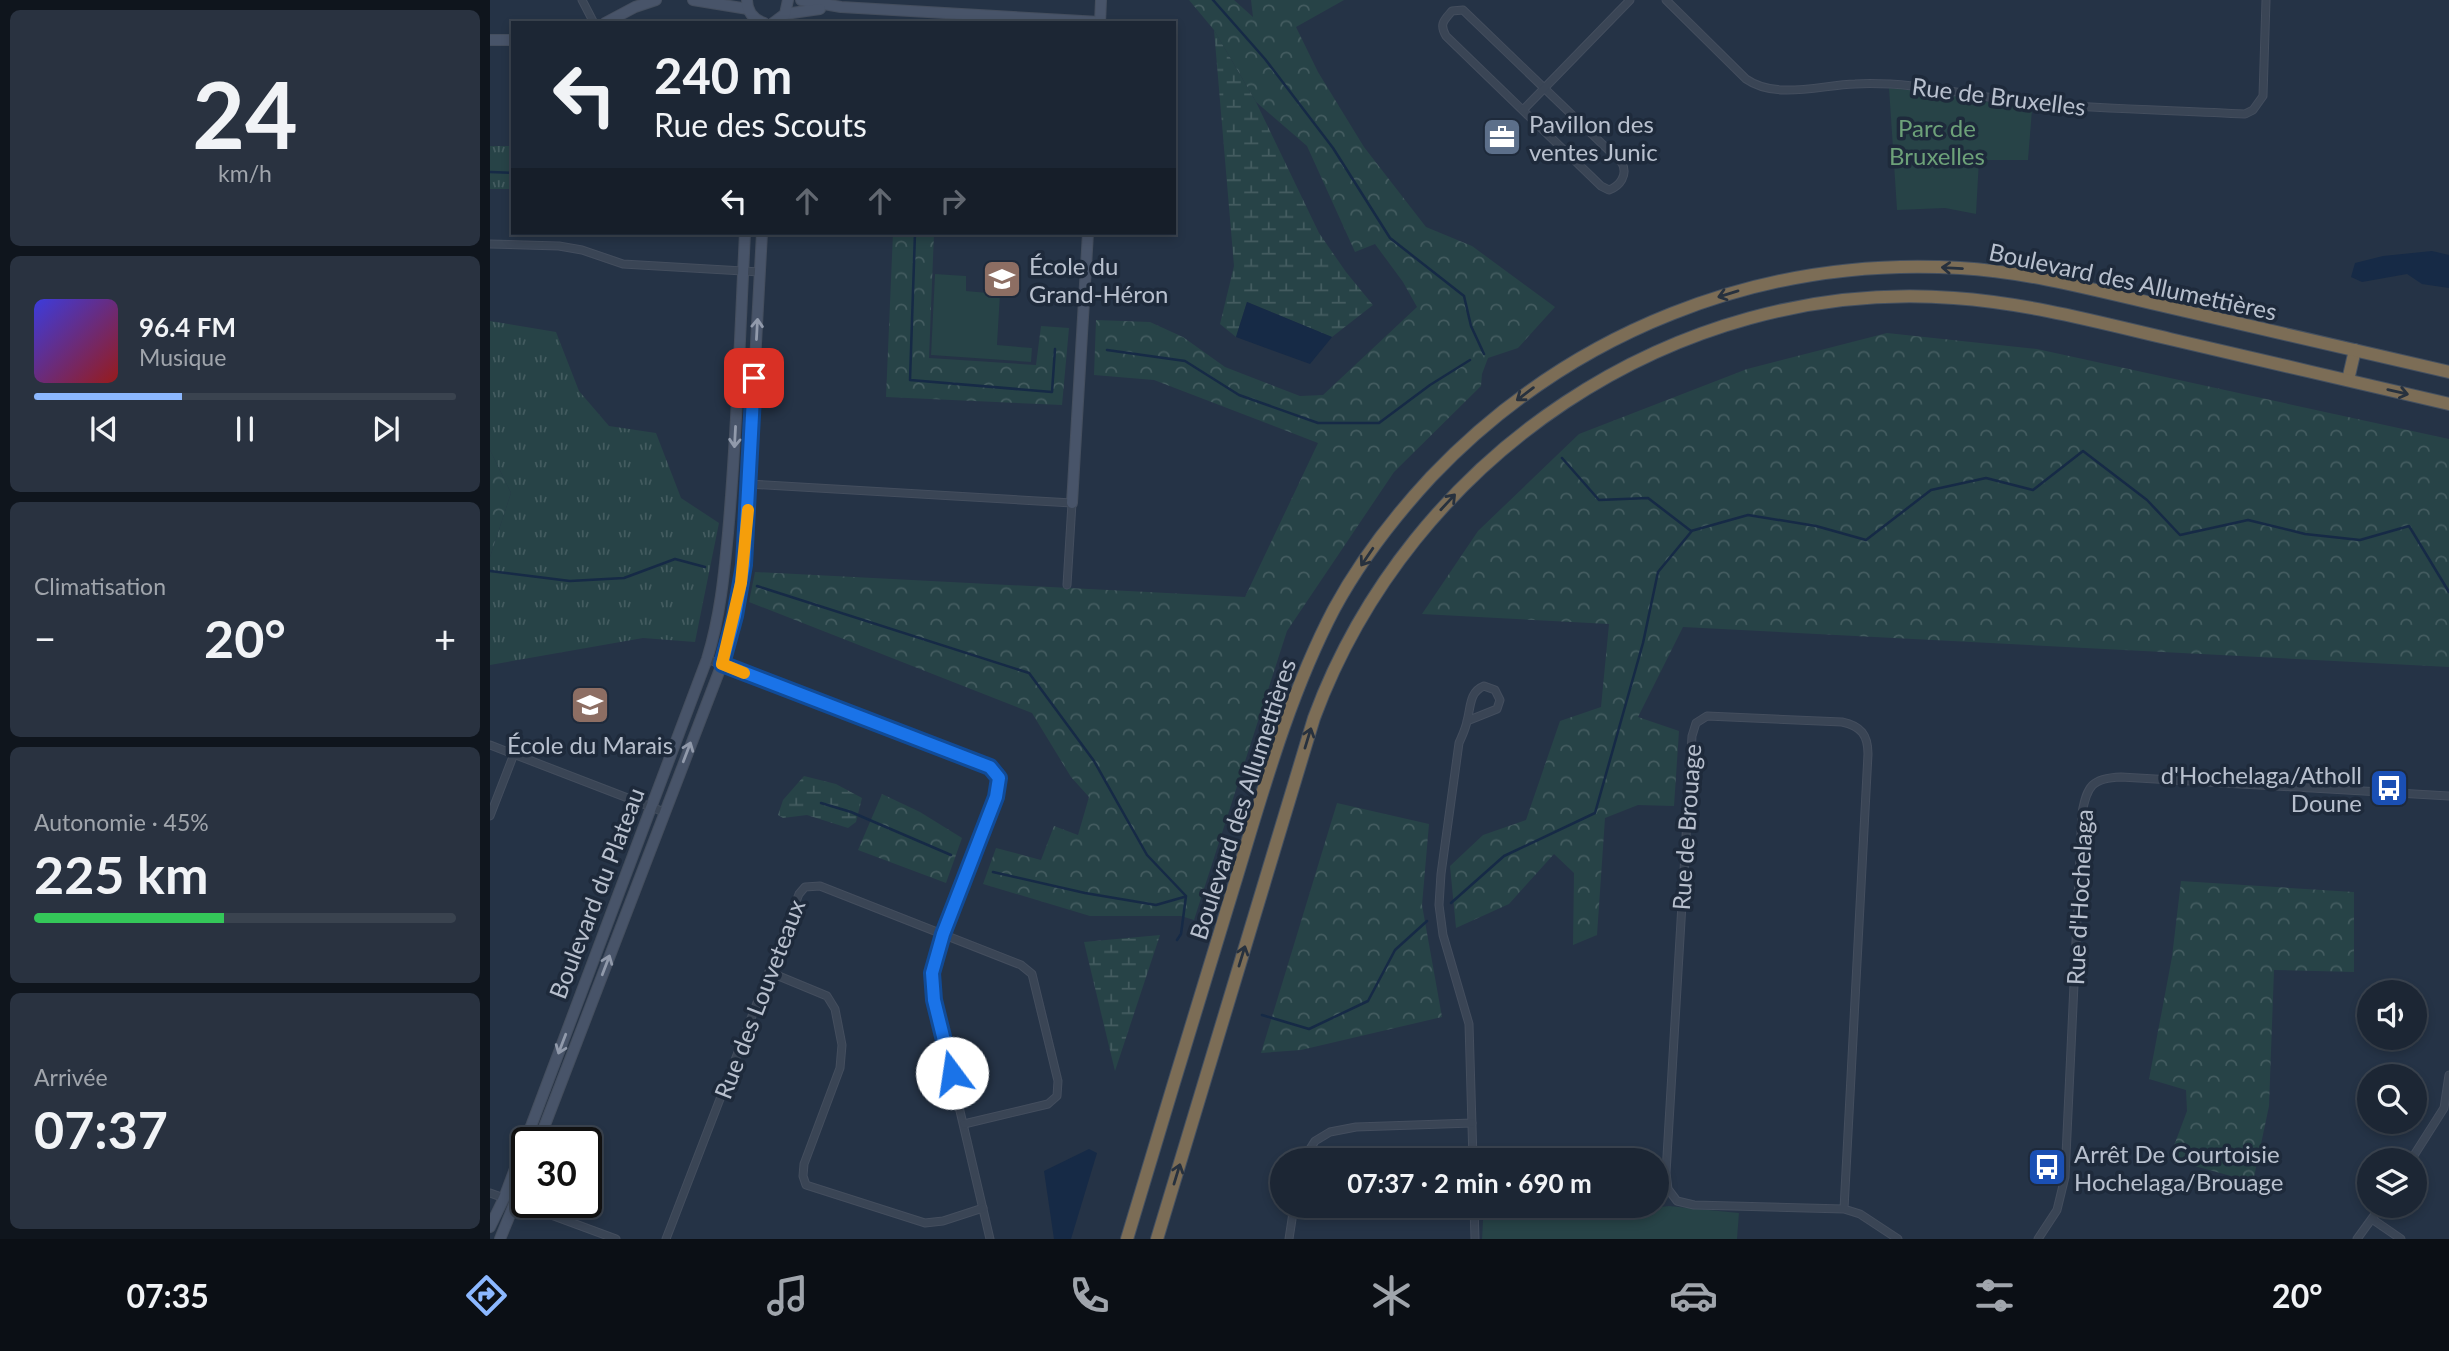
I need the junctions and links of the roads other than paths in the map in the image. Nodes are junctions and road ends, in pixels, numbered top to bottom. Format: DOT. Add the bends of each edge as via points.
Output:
graph roads {
  1 [pos="582,0"];
  2 [pos="656,0"];
  3 [pos="693,0"];
  4 [pos="788,0"];
  5 [pos="801,0"];
  6 [pos="1101,0"];
  7 [pos="1630,0"];
  8 [pos="1667,0"];
  9 [pos="2266,0"];
  10 [pos="841,8"];
  11 [pos="750,12"];
  12 [pos="779,20"];
  13 [pos="593,21"];
  14 [pos="609,21"];
  15 [pos="1065,21"];
  16 [pos="1100,21"];
  17 [pos="490,40"];
  18 [pos="511,40"];
  19 [pos="1545,88"];
  20 [pos="1523,110"];
  21 [pos="745,235"];
  22 [pos="762,235"];
  23 [pos="1088,235"];
  24 [pos="490,244"];
  25 [pos="743,271"];
  26 [pos="760,272"];
  27 [pos="2355,350"];
  28 [pos="2449,372"];
  29 [pos="2348,380"];
  30 [pos="2449,404"];
  31 [pos="749,484"];
  32 [pos="1072,503"];
  33 [pos="1067,585"];
  34 [pos="707,659"];
  35 [pos="722,664"];
  36 [pos="1468,721"];
  37 [pos="490,746"];
  38 [pos="514,754"];
  39 [pos="2449,796"];
  40 [pos="651,807"];
  41 [pos="664,812"];
  42 [pos="490,816"];
  43 [pos="943,934"];
  44 [pos="769,972"];
  45 [pos="2449,1075"];
  46 [pos="964,1124"];
  47 [pos="1472,1124"];
  48 [pos="544,1127"];
  49 [pos="1311,1148"];
  50 [pos="1473,1148"];
  51 [pos="2419,1148"];
  52 [pos="490,1193"];
  53 [pos="504,1198"];
  54 [pos="511,1200"];
  55 [pos="983,1208"];
  56 [pos="1844,1209"];
  57 [pos="511,1214"];
  58 [pos="559,1218"];
  59 [pos="1292,1218"];
  60 [pos="1474,1218"];
  61 [pos="2372,1219"];
  62 [pos="490,1227"];
  63 [pos="500,1239"];
  64 [pos="616,1239"];
  65 [pos="666,1239"];
  66 [pos="990,1239"];
  67 [pos="1127,1239"];
  68 [pos="1157,1239"];
  69 [pos="1289,1239"];
  70 [pos="1475,1239"];
  71 [pos="1898,1239"];
  72 [pos="2039,1239"];
  73 [pos="2357,1239"];
  74 [pos="2401,1239"];
  1 -- 13 [label="street"];
  2 -- 14 [label="main road"];
  3 -- 11 [label="main road"];
  4 -- 12 [label="main road"];
  5 -- 10 [label="main road"];
  6 -- 16 [label="main road"];
  7 -- 19 [label="street"];
  8 -- 9 [label="street, Rue de Bruxelles" via="1746,79 1762,88 1896,84 2030,102 2245,114 2263,96"];
  10 -- 12 [label="main road" via="804,10"];
  10 -- 15 [label="main road"];
  17 -- 18 [label="main road"];
  19 -- 20 [label="street"];
  19 -- 20 [label="street" via="1622,163 1625,173 1613,189 1601,186"];
  19 -- 20 [label="street" via="1468,14 1452,11 1441,26 1446,36"];
  21 -- 25 [label="main road, Boulevard du Plateau"];
  22 -- 26 [label="main road, Boulevard du Plateau"];
  23 -- 32 [label="main road"];
  24 -- 25 [label="street" via="559,246 623,264"];
  25 -- 26 [label="street"];
  25 -- 34 [label="main road, Boulevard du Plateau, one-way" via="733,486 723,592"];
  31 -- 26 [label="main road, Boulevard du Plateau, one-way"];
  27 -- 28 [label="highway, Boulevard des Allumettières"];
  27 -- 29 [label="highway"];
  27 -- 67 [label="highway, Boulevard des Allumettières, one-way" via="2026,275 1957,268 1884,268 1786,279 1711,299 1621,336 1539,384 1458,450 1401,511 1352,579 1307,663 1276,747"];
  29 -- 30 [label="highway, Boulevard des Allumettières, one-way"];
  68 -- 29 [label="highway, Boulevard des Allumettières, one-way" via="1314,718 1333,673 1368,606 1415,540 1466,484 1539,420 1599,380 1696,335 1794,308 1881,297 1954,298 2049,311"];
  31 -- 32 [label="street"];
  31 -- 35 [label="main road, Boulevard du Plateau" via="744,565"];
  32 -- 33 [label="street"];
  34 -- 35 [label="street"];
  34 -- 40 [label="main road, Boulevard du Plateau"];
  41 -- 35 [label="main road, Boulevard du Plateau, one-way"];
  35 -- 43 [label="street" via="997,773 996,797"];
  36 -- 36 [label="street" via="1497,709 1500,700 1495,690 1478,689 1470,702"];
  36 -- 47 [label="street" via="1460,743 1439,905 1469,1024"];
  37 -- 38 [label="street"];
  38 -- 40 [label="street"];
  38 -- 42 [label="street"];
  39 -- 72 [label="street, Rue d'Hochelaga" via="2121,777 2098,780 2088,789 2082,813 2064,1177 2057,1210"];
  40 -- 41 [label="street"];
  40 -- 53 [label="main road, Boulevard du Plateau, one-way"];
  48 -- 41 [label="main road, Boulevard du Plateau, one-way"];
  43 -- 44 [label="street, Rue des Louveteaux" via="810,885 801,889"];
  43 -- 46 [label="street" via="932,991"];
  43 -- 46 [label="street, Rue des Louveteaux" via="1029,970 1058,1081 1057,1097 1048,1104"];
  44 -- 55 [label="street" via="827,996 835,1009 842,1045 840,1068 804,1164 806,1185 925,1223"];
  44 -- 65 [label="street, Rue des Louveteaux"];
  45 -- 51 [label="street" via="2444,1108"];
  46 -- 55 [label="street"];
  47 -- 49 [label="street" via="1356,1127 1330,1132"];
  47 -- 50 [label="street"];
  52 -- 53 [label="street"];
  53 -- 54 [label="main road"];
  53 -- 62 [label="main road, Boulevard du Plateau"];
  55 -- 66 [label="street"];
  56 -- 56 [label="street, Rue de Brouage" via="1694,1205 1677,1201 1668,1189 1692,736 1696,723 1707,716 1842,722 1857,726 1866,736"];
  56 -- 71 [label="street, Rue de Brouage"];
  57 -- 63 [label="main road"];
  58 -- 64 [label="street"];
  59 -- 69 [label="street"];
  60 -- 70 [label="street"];
  61 -- 73 [label="street"];
  61 -- 74 [label="street"];
}
